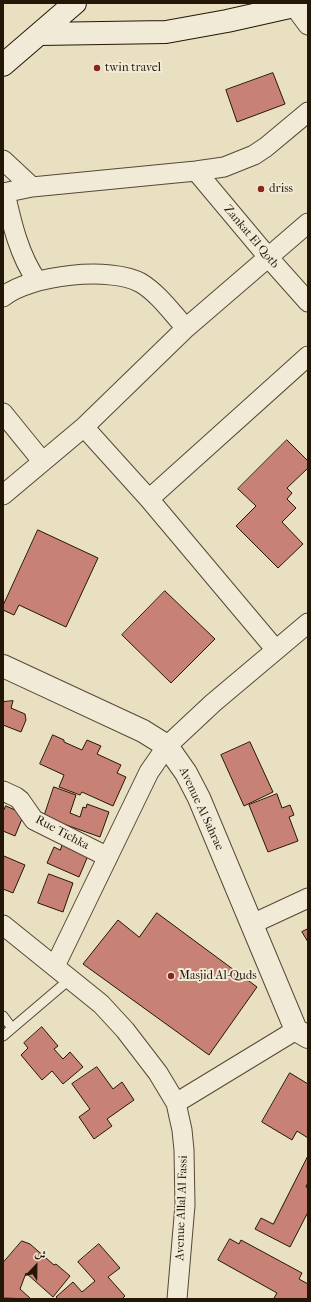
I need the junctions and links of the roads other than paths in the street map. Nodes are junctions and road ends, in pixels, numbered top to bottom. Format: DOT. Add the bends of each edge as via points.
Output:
graph roads {
  1 [pos="75,3"];
  2 [pos="297,5"];
  3 [pos="308,25"];
  4 [pos="39,34"];
  5 [pos="3,65"];
  6 [pos="308,112"];
  7 [pos="3,160"];
  8 [pos="196,171"];
  9 [pos="32,187"];
  10 [pos="4,193"];
  11 [pos="308,223"];
  12 [pos="268,257"];
  13 [pos="37,282"];
  14 [pos="3,297"];
  15 [pos="308,302"];
  16 [pos="186,328"];
  17 [pos="308,356"];
  18 [pos="3,413"];
  19 [pos="84,427"];
  20 [pos="42,462"];
  21 [pos="3,495"];
  22 [pos="149,499"];
  23 [pos="305,631"];
  24 [pos="276,650"];
  25 [pos="3,666"];
  26 [pos="167,746"];
  27 [pos="3,790"];
  28 [pos="108,856"];
  29 [pos="308,898"];
  30 [pos="252,924"];
  31 [pos="3,926"];
  32 [pos="55,966"];
  33 [pos="70,979"];
  34 [pos="3,1016"];
  35 [pos="12,1028"];
  36 [pos="302,1033"];
  37 [pos="3,1036"];
  38 [pos="176,1103"];
  39 [pos="178,1299"];
  1 -- 4 [label="street"];
  2 -- 3 [label="street"];
  2 -- 4 [label="street" via="166,32"];
  4 -- 5 [label="street"];
  6 -- 8 [label="street" via="254,154 224,167"];
  7 -- 9 [label="street"];
  8 -- 9 [label="street"];
  8 -- 12 [label="street, Zankat El Qotb"];
  9 -- 10 [label="street"];
  10 -- 13 [label="street" via="20,249"];
  11 -- 12 [label="street"];
  12 -- 15 [label="street, Zankat El Qotb"];
  12 -- 16 [label="street"];
  13 -- 14 [label="street" via="13,290"];
  13 -- 16 [label="street" via="59,277 100,274 124,276 152,291"];
  16 -- 19 [label="street"];
  17 -- 22 [label="street"];
  18 -- 20 [label="street"];
  19 -- 20 [label="street"];
  19 -- 22 [label="street"];
  20 -- 21 [label="street"];
  22 -- 24 [label="street"];
  23 -- 24 [label="street"];
  24 -- 26 [label="street"];
  25 -- 26 [label="street, Avenue Al Sahrae" via="143,731"];
  26 -- 28 [label="street" via="149,772"];
  26 -- 30 [label="street, Avenue Al Sahrae" via="186,773 199,798"];
  27 -- 28 [label="street, Rue Tichka" via="16,796 34,820"];
  28 -- 32 [label="street"];
  29 -- 30 [label="street"];
  30 -- 36 [label="street, Avenue Al Sahrae"];
  31 -- 32 [label="street, Avenue Allal Al Fassi"];
  32 -- 33 [label="street, Avenue Allal Al Fassi"];
  33 -- 35 [label="lane"];
  33 -- 38 [label="street, Avenue Allal Al Fassi" via="101,1004 125,1030 158,1073"];
  34 -- 35 [label="lane"];
  35 -- 37 [label="lane"];
  36 -- 38 [label="street"];
  38 -- 39 [label="street, Avenue Allal Al Fassi" via="184,1150 185,1198"];
}
